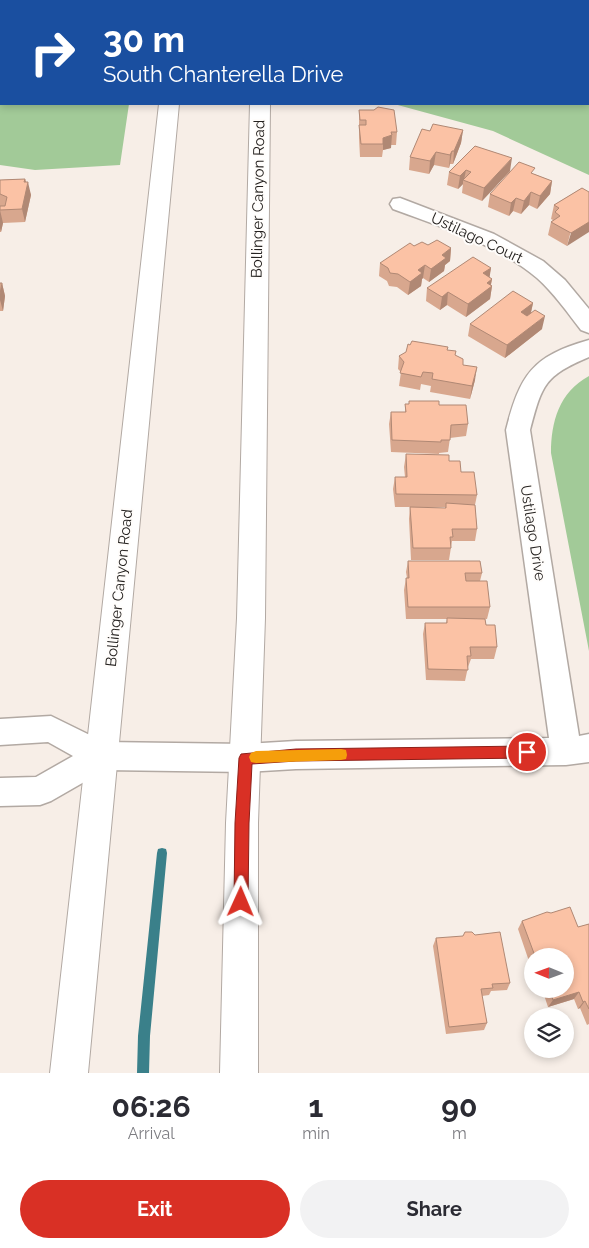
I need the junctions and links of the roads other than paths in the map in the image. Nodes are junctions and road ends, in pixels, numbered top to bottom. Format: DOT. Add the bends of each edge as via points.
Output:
graph roads {
  1 [pos="168,105"];
  2 [pos="260,105"];
  3 [pos="400,204"];
  4 [pos="589,325"];
  5 [pos="589,348"];
  6 [pos="0,732"];
  7 [pos="577,750"];
  8 [pos="101,756"];
  9 [pos="246,758"];
  10 [pos="0,792"];
  11 [pos="69,1073"];
  12 [pos="239,1073"];
  1 -- 8 [label="main road, Bollinger Canyon Road"];
  2 -- 9 [label="main road, Bollinger Canyon Road"];
  3 -- 4 [label="street, Ustilago Court" via="492,242 536,267"];
  5 -- 7 [label="street, Ustilago Drive" via="560,360 540,376 527,395 518,430"];
  6 -- 8 [label="street" via="51,729"];
  7 -- 9 [label="street"];
  8 -- 9 [label="street"];
  8 -- 10 [label="street" via="40,791"];
  8 -- 11 [label="main road, Bollinger Canyon Road"];
  9 -- 12 [label="main road, Bollinger Canyon Road" via="242,823"];
}
